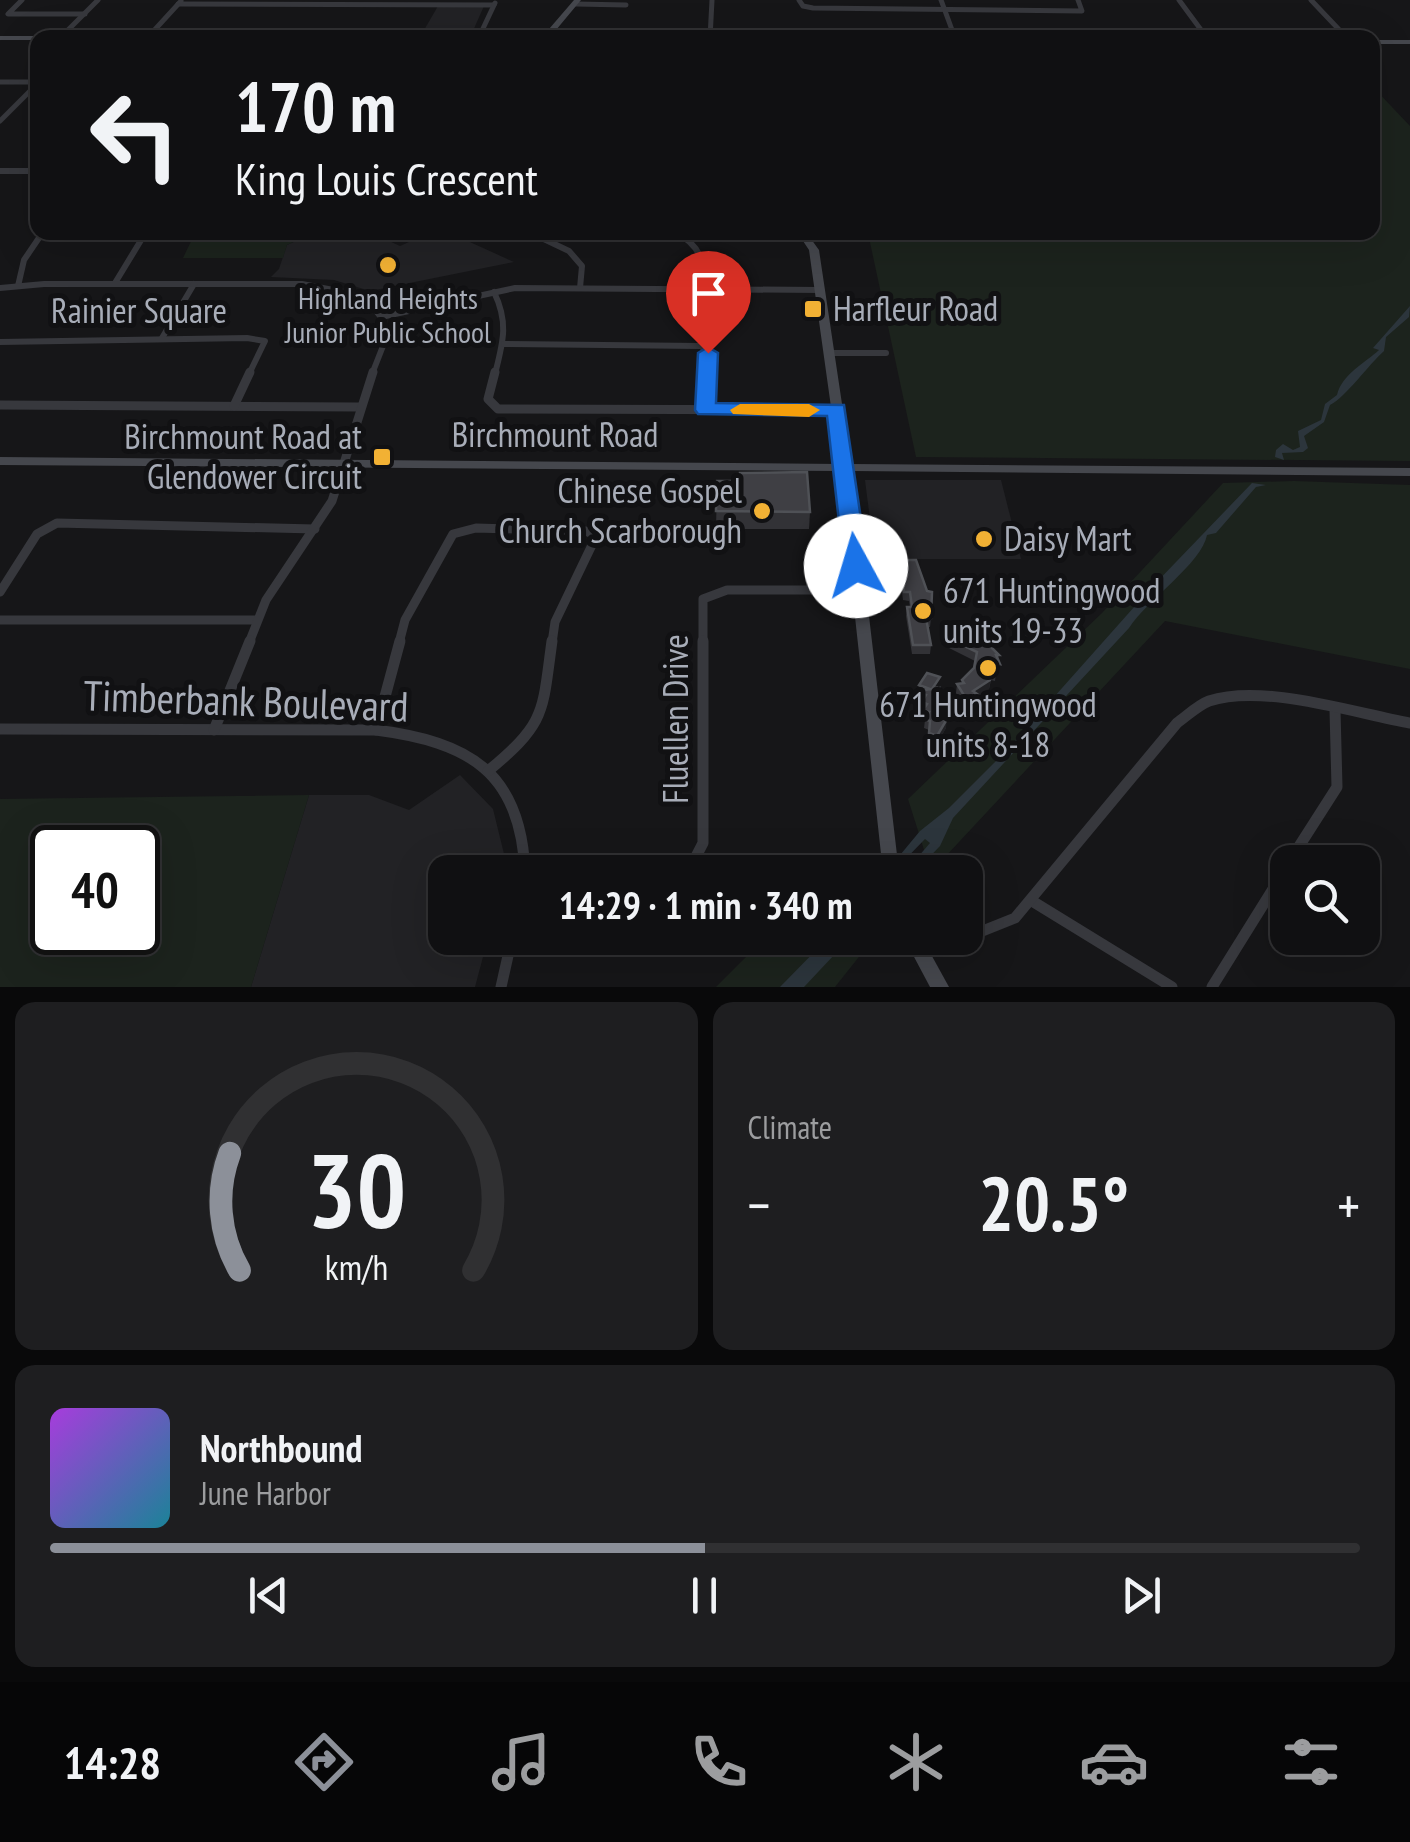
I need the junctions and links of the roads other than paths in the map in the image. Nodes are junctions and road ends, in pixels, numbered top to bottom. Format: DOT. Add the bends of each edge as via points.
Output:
graph roads {
  1 [pos="22,0"];
  2 [pos="98,0"];
  3 [pos="712,0"];
  4 [pos="800,0"];
  5 [pos="942,0"];
  6 [pos="1078,0"];
  7 [pos="1179,0"];
  8 [pos="1311,0"];
  9 [pos="180,2"];
  10 [pos="495,2"];
  11 [pos="577,2"];
  12 [pos="626,5"];
  13 [pos="945,10"];
  14 [pos="84,14"];
  15 [pos="67,30"];
  16 [pos="149,30"];
  17 [pos="482,30"];
  18 [pos="552,30"];
  19 [pos="710,30"];
  20 [pos="951,30"];
  21 [pos="1202,30"];
  22 [pos="1340,30"];
  23 [pos="30,37"];
  24 [pos="0,38"];
  25 [pos="1380,42"];
  26 [pos="1410,42"];
  27 [pos="0,82"];
  28 [pos="30,83"];
  29 [pos="30,91"];
  30 [pos="0,121"];
  31 [pos="0,171"];
  32 [pos="30,171"];
  33 [pos="38,240"];
  34 [pos="141,240"];
  35 [pos="544,240"];
  36 [pos="689,240"];
  37 [pos="807,240"];
  38 [pos="115,284"];
  39 [pos="194,284"];
  40 [pos="18,286"];
  41 [pos="0,288"];
  42 [pos="580,288"];
  43 [pos="706,289"];
  44 [pos="820,290"];
  45 [pos="494,292"];
  46 [pos="382,317"];
  47 [pos="162,338"];
  48 [pos="0,342"];
  49 [pos="504,344"];
  50 [pos="886,352"];
  51 [pos="829,353"];
  52 [pos="0,405"];
  53 [pos="234,406"];
  54 [pos="360,408"];
  55 [pos="705,410"];
  56 [pos="837,410"];
  57 [pos="0,461"];
  58 [pos="342,464"];
  59 [pos="845,468"];
  60 [pos="1410,472"];
  61 [pos="315,529"];
  62 [pos="858,590"];
  63 [pos="0,592"];
  64 [pos="0,620"];
  65 [pos="257,620"];
  66 [pos="1334,710"];
  67 [pos="1410,723"];
  68 [pos="0,729"];
  69 [pos="214,730"];
  70 [pos="376,730"];
  71 [pos="488,770"];
  72 [pos="1300,845"];
  73 [pos="526,855"];
  74 [pos="697,855"];
  75 [pos="889,855"];
  76 [pos="1270,893"];
  77 [pos="1032,902"];
  78 [pos="983,930"];
  79 [pos="508,955"];
  80 [pos="922,955"];
  81 [pos="500,987"];
  82 [pos="940,987"];
  83 [pos="1172,987"];
  84 [pos="1212,987"];
  1 -- 14 [label="street" via="8,14"];
  2 -- 14 [label="street"];
  3 -- 19 [label="street"];
  4 -- 13 [label="street" via="813,8"];
  5 -- 13 [label="street"];
  6 -- 13 [label="street" via="1082,11"];
  7 -- 21 [label="street"];
  8 -- 22 [label="street"];
  9 -- 10 [label="street"];
  9 -- 16 [label="street"];
  10 -- 17 [label="street"];
  11 -- 12 [label="street"];
  11 -- 18 [label="main road"];
  13 -- 20 [label="street"];
  14 -- 15 [label="street"];
  23 -- 24 [label="main road"];
  25 -- 26 [label="main road"];
  27 -- 28 [label="street"];
  29 -- 30 [label="street"];
  31 -- 32 [label="street"];
  33 -- 40 [label="street"];
  34 -- 38 [label="street"];
  35 -- 42 [label="street" via="576,256"];
  36 -- 43 [label="street" via="704,253"];
  37 -- 44 [label="main road"];
  38 -- 39 [label="street"];
  38 -- 40 [label="street"];
  39 -- 46 [label="street" via="322,286 362,299"];
  39 -- 47 [label="street"];
  40 -- 41 [label="street"];
  42 -- 43 [label="street"];
  42 -- 45 [label="street"];
  43 -- 44 [label="street"];
  44 -- 51 [label="main road"];
  45 -- 46 [label="street"];
  45 -- 49 [label="street" via="506,324"];
  46 -- 54 [label="street" via="383,346"];
  47 -- 48 [label="street, Rainier Square"];
  47 -- 53 [label="street, Rainier Square" via="266,341"];
  49 -- 55 [label="street" via="700,346 708,353"];
  49 -- 55 [label="street" via="488,399 498,409"];
  50 -- 51 [label="street"];
  51 -- 56 [label="main road"];
  52 -- 53 [label="street"];
  53 -- 54 [label="street"];
  54 -- 58 [label="street"];
  55 -- 56 [label="street"];
  56 -- 59 [label="main road"];
  57 -- 58 [label="main road, Birchmount Road"];
  58 -- 59 [label="main road, Birchmount Road"];
  58 -- 61 [label="street" via="332,502"];
  59 -- 60 [label="main road, Birchmount Road"];
  59 -- 62 [label="main road"];
  61 -- 63 [label="street" via="57,523 38,534"];
  61 -- 65 [label="street"];
  62 -- 74 [label="street, Fluellen Drive" via="727,590 704,599 703,843"];
  62 -- 75 [label="main road"];
  64 -- 65 [label="street"];
  65 -- 69 [label="street"];
  66 -- 67 [label="street"];
  66 -- 72 [label="street" via="1337,786"];
  66 -- 77 [label="street" via="1248,695 1194,708"];
  68 -- 69 [label="street, Timberbank Boulevard"];
  69 -- 70 [label="street, Timberbank Boulevard"];
  70 -- 71 [label="street, Timberbank Boulevard" via="434,740"];
  70 -- 71 [label="street" via="406,620 453,534 476,528 586,530 594,535 592,545 555,622 542,714 522,742"];
  71 -- 73 [label="street, Timberbank Boulevard" via="518,811"];
  76 -- 84 [label="street"];
  77 -- 78 [label="street" via="1015,918"];
  77 -- 83 [label="street"];
  79 -- 81 [label="street"];
  80 -- 82 [label="main road"];
}
